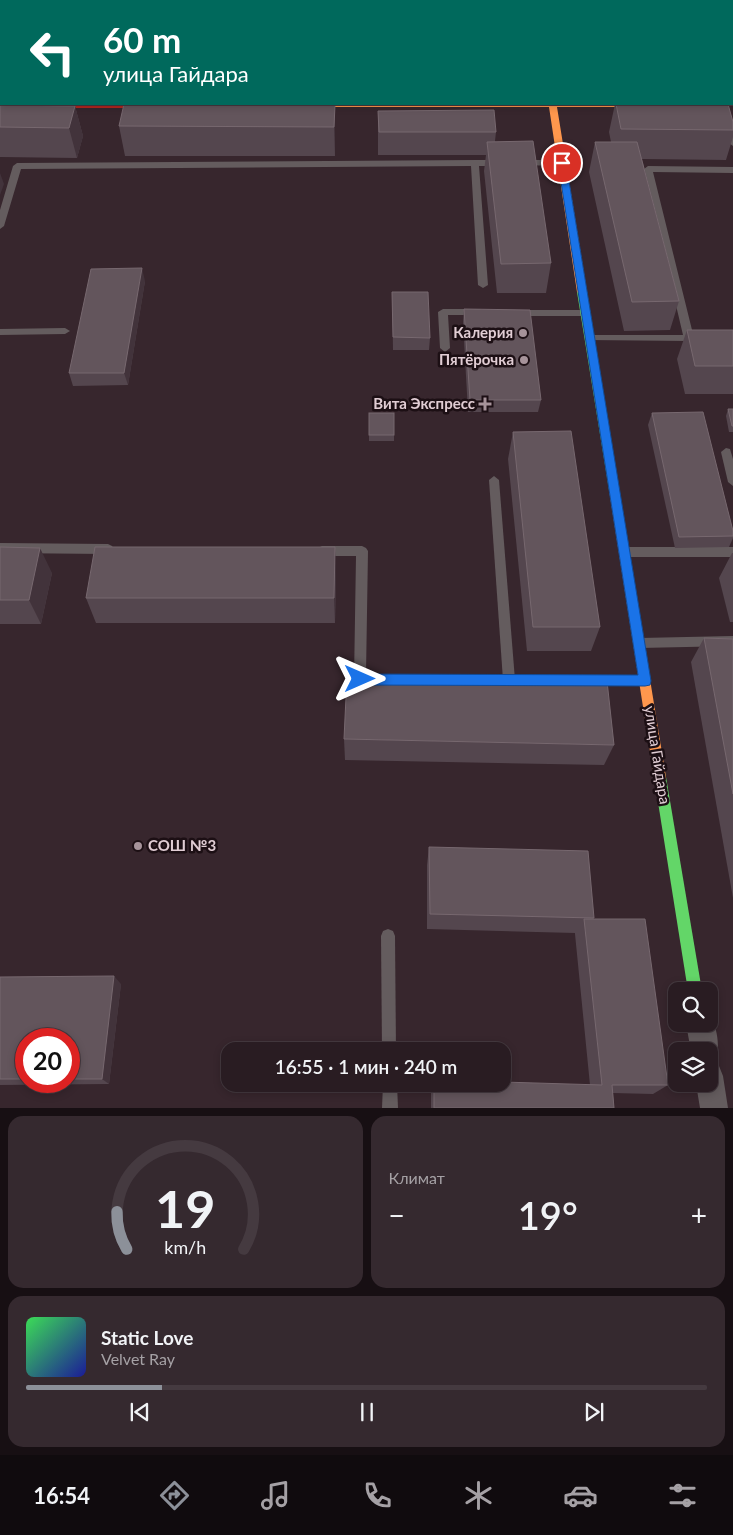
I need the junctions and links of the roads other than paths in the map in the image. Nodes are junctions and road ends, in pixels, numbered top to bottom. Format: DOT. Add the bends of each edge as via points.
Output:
graph roads {
  1 [pos="552,105"];
  2 [pos="723,105"];
  3 [pos="0,106"];
  4 [pos="170,106"];
  5 [pos="733,143"];
  6 [pos="475,163"];
  7 [pos="562,163"];
  8 [pos="733,170"];
  9 [pos="0,226"];
  10 [pos="483,285"];
  11 [pos="586,313"];
  12 [pos="0,332"];
  13 [pos="65,332"];
  14 [pos="590,338"];
  15 [pos="445,348"];
  16 [pos="726,452"];
  17 [pos="494,480"];
  18 [pos="733,482"];
  19 [pos="0,548"];
  20 [pos="118,549"];
  21 [pos="313,550"];
  22 [pos="625,552"];
  23 [pos="733,552"];
  24 [pos="733,641"];
  25 [pos="639,643"];
  26 [pos="380,679"];
  27 [pos="509,680"];
  28 [pos="565,680"];
  29 [pos="645,681"];
  30 [pos="388,936"];
  31 [pos="694,982"];
  32 [pos="389,1042"];
  33 [pos="390,1092"];
  34 [pos="712,1092"];
  35 [pos="390,1108"];
  36 [pos="714,1108"];
  1 -- 7 [label="street, улица Гайдара"];
  2 -- 5 [label="lane"];
  3 -- 4 [label="street"];
  6 -- 7 [label="lane"];
  6 -- 9 [label="lane" via="17,166"];
  6 -- 10 [label="lane"];
  7 -- 11 [label="street, улица Гайдара"];
  8 -- 14 [label="lane" via="648,169 694,338"];
  11 -- 14 [label="street, улица Гайдара"];
  11 -- 15 [label="lane" via="443,312"];
  12 -- 13 [label="lane"];
  14 -- 22 [label="street, улица Гайдара"];
  16 -- 18 [label="lane"];
  17 -- 27 [label="lane"];
  19 -- 20 [label="lane"];
  21 -- 26 [label="lane" via="362,551 360,679"];
  22 -- 23 [label="lane"];
  22 -- 25 [label="street, улица Гайдара"];
  24 -- 25 [label="lane"];
  25 -- 29 [label="street, улица Гайдара"];
  28 -- 29 [label="lane"];
  29 -- 31 [label="street, улица Гайдара"];
  30 -- 32 [label="lane"];
  33 -- 35 [label="lane"];
  34 -- 36 [label="street"];
}
